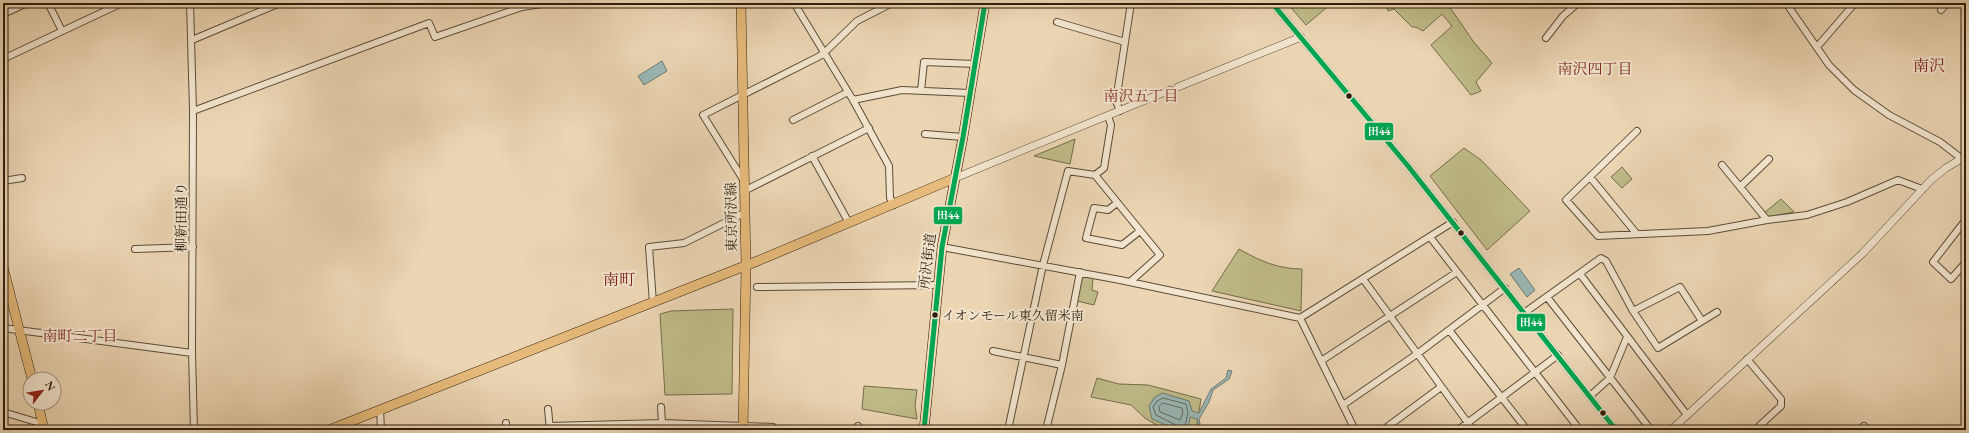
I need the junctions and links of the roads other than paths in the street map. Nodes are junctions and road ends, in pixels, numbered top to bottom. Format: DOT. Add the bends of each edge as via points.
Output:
graph roads {
  1 [pos="27,3"];
  2 [pos="48,3"];
  3 [pos="122,3"];
  4 [pos="190,3"];
  5 [pos="280,3"];
  6 [pos="548,3"];
  7 [pos="741,3"];
  8 [pos="794,3"];
  9 [pos="892,3"];
  10 [pos="985,3"];
  11 [pos="1132,3"];
  12 [pos="1272,3"];
  13 [pos="1578,3"];
  14 [pos="1786,3"];
  15 [pos="1855,3"];
  16 [pos="1947,3"];
  17 [pos="1941,10"];
  18 [pos="3,14"];
  19 [pos="1057,22"];
  20 [pos="62,31"];
  21 [pos="1301,36"];
  22 [pos="1546,38"];
  23 [pos="192,40"];
  24 [pos="1125,42"];
  25 [pos="1817,47"];
  26 [pos="824,53"];
  27 [pos="3,59"];
  28 [pos="975,64"];
  29 [pos="1178,87"];
  30 [pos="1170,90"];
  31 [pos="921,91"];
  32 [pos="848,92"];
  33 [pos="970,93"];
  34 [pos="742,96"];
  35 [pos="852,100"];
  36 [pos="193,111"];
  37 [pos="1120,111"];
  38 [pos="1108,116"];
  39 [pos="793,120"];
  40 [pos="868,128"];
  41 [pos="1637,130"];
  42 [pos="925,134"];
  43 [pos="963,137"];
  44 [pos="812,156"];
  45 [pos="1769,159"];
  46 [pos="1964,159"];
  47 [pos="1722,165"];
  48 [pos="1095,176"];
  49 [pos="1590,176"];
  50 [pos="22,178"];
  51 [pos="956,178"];
  52 [pos="3,181"];
  53 [pos="744,182"];
  54 [pos="1740,187"];
  55 [pos="1922,189"];
  56 [pos="744,191"];
  57 [pos="1117,203"];
  58 [pos="894,205"];
  59 [pos="744,213"];
  60 [pos="1766,220"];
  61 [pos="1453,222"];
  62 [pos="1966,222"];
  63 [pos="849,223"];
  64 [pos="1140,231"];
  65 [pos="1636,233"];
  66 [pos="1430,237"];
  67 [pos="942,246"];
  68 [pos="193,247"];
  69 [pos="135,249"];
  70 [pos="1966,262"];
  71 [pos="1044,265"];
  72 [pos="746,266"];
  73 [pos="3,267"];
  74 [pos="1080,272"];
  75 [pos="1457,272"];
  76 [pos="1580,274"];
  77 [pos="1362,279"];
  78 [pos="1130,282"];
  79 [pos="938,286"];
  80 [pos="757,287"];
  81 [pos="1505,288"];
  82 [pos="1547,297"];
  83 [pos="653,302"];
  84 [pos="1482,304"];
  85 [pos="1633,311"];
  86 [pos="1717,312"];
  87 [pos="1524,313"];
  88 [pos="1390,316"];
  89 [pos="1300,318"];
  90 [pos="1702,321"];
  91 [pos="3,328"];
  92 [pos="1449,330"];
  93 [pos="20,331"];
  94 [pos="1627,337"];
  95 [pos="993,351"];
  96 [pos="192,353"];
  97 [pos="1417,354"];
  98 [pos="1558,355"];
  99 [pos="1023,357"];
  100 [pos="1747,359"];
  101 [pos="1321,361"];
  102 [pos="1062,365"];
  103 [pos="30,371"];
  104 [pos="1535,372"];
  105 [pos="1610,378"];
  106 [pos="1441,387"];
  107 [pos="1590,396"];
  108 [pos="1502,397"];
  109 [pos="1343,405"];
  110 [pos="661,407"];
  111 [pos="380,409"];
  112 [pos="548,409"];
  113 [pos="40,411"];
  114 [pos="3,412"];
  115 [pos="1686,415"];
  116 [pos="662,423"];
  117 [pos="1468,423"];
  118 [pos="43,427"];
  119 [pos="639,427"];
  120 [pos="713,427"];
  121 [pos="743,427"];
  122 [pos="550,428"];
  123 [pos="194,430"];
  124 [pos="329,430"];
  125 [pos="381,430"];
  126 [pos="773,430"];
  127 [pos="924,430"];
  128 [pos="1008,430"];
  129 [pos="1046,430"];
  130 [pos="1355,430"];
  131 [pos="1384,430"];
  132 [pos="1458,430"];
  133 [pos="1473,430"];
  134 [pos="1528,430"];
  135 [pos="1574,430"];
  136 [pos="1616,430"];
  137 [pos="1651,430"];
  138 [pos="1671,430"];
  139 [pos="1755,430"];
  1 -- 18 [label="street"];
  2 -- 20 [label="street"];
  3 -- 20 [label="street"];
  4 -- 23 [label="street, 柳新田通り"];
  5 -- 23 [label="street"];
  6 -- 36 [label="street" via="522,7 436,37 429,23"];
  7 -- 34 [label="main road, 東京所沢線"];
  8 -- 26 [label="street"];
  9 -- 26 [label="street" via="857,21"];
  10 -- 28 [label="main road, 所沢街道"];
  11 -- 24 [label="street"];
  12 -- 21 [label="street"];
  13 -- 22 [label="street" via="1563,16"];
  14 -- 25 [label="street"];
  15 -- 25 [label="street"];
  16 -- 17 [label="street"];
  19 -- 24 [label="street"];
  20 -- 27 [label="street"];
  21 -- 29 [label="street"];
  21 -- 61 [label="street"];
  23 -- 36 [label="street, 柳新田通り"];
  24 -- 37 [label="street" via="1116,101"];
  25 -- 46 [label="street" via="1829,65 1854,90 1889,115 1940,142"];
  26 -- 32 [label="street"];
  26 -- 34 [label="street"];
  28 -- 31 [label="street" via="924,62"];
  28 -- 33 [label="main road, 所沢街道"];
  30 -- 37 [label="street"];
  31 -- 33 [label="street"];
  31 -- 35 [label="street" via="902,90"];
  32 -- 35 [label="street"];
  32 -- 39 [label="street"];
  33 -- 43 [label="main road, 所沢街道"];
  34 -- 53 [label="main road, 東京所沢線"];
  34 -- 53 [label="street" via="703,115"];
  35 -- 40 [label="street"];
  36 -- 68 [label="street, 柳新田通り"];
  37 -- 38 [label="street"];
  38 -- 48 [label="street" via="1111,125 1104,168"];
  38 -- 51 [label="street"];
  40 -- 44 [label="street"];
  40 -- 58 [label="street" via="889,166 890,198"];
  41 -- 49 [label="street"];
  42 -- 43 [label="street"];
  43 -- 51 [label="main road, 所沢街道"];
  44 -- 56 [label="street"];
  44 -- 63 [label="street"];
  45 -- 54 [label="street"];
  46 -- 55 [label="street" via="1938,174"];
  47 -- 54 [label="street"];
  48 -- 57 [label="street"];
  48 -- 71 [label="street" via="1068,171"];
  49 -- 65 [label="street"];
  49 -- 65 [label="street" via="1566,200 1598,236"];
  50 -- 52 [label="street"];
  51 -- 58 [label="main road"];
  51 -- 67 [label="main road, 所沢街道"];
  53 -- 56 [label="main road, 東京所沢線"];
  54 -- 60 [label="street"];
  55 -- 60 [label="street" via="1898,180 1816,212"];
  55 -- 100 [label="street" via="1863,253"];
  56 -- 59 [label="main road, 東京所沢線"];
  57 -- 64 [label="street"];
  57 -- 64 [label="street" via="1108,210 1094,208 1086,238 1122,245"];
  58 -- 63 [label="main road"];
  59 -- 72 [label="main road, 東京所沢線"];
  59 -- 83 [label="street" via="684,243 649,247"];
  60 -- 65 [label="street" via="1708,232"];
  61 -- 66 [label="street"];
  61 -- 81 [label="street"];
  62 -- 70 [label="street" via="1933,262 1951,279"];
  63 -- 72 [label="main road"];
  64 -- 78 [label="street" via="1160,255"];
  66 -- 75 [label="street"];
  66 -- 77 [label="street"];
  67 -- 71 [label="street"];
  67 -- 79 [label="main road, 所沢街道"];
  68 -- 69 [label="street"];
  68 -- 96 [label="street, 柳新田通り"];
  71 -- 74 [label="street"];
  71 -- 99 [label="street"];
  72 -- 83 [label="main road"];
  72 -- 121 [label="main road, 東京所沢線"];
  73 -- 93 [label="main road"];
  74 -- 78 [label="street"];
  74 -- 102 [label="street"];
  75 -- 84 [label="street"];
  75 -- 88 [label="street"];
  76 -- 82 [label="street"];
  76 -- 85 [label="street" via="1601,258 1606,261"];
  76 -- 94 [label="street"];
  77 -- 88 [label="street"];
  77 -- 89 [label="street"];
  78 -- 89 [label="street"];
  79 -- 80 [label="street"];
  79 -- 127 [label="main road, 所沢街道"];
  81 -- 84 [label="street"];
  81 -- 87 [label="street"];
  82 -- 87 [label="street"];
  82 -- 105 [label="street"];
  83 -- 111 [label="main road"];
  84 -- 92 [label="street"];
  84 -- 104 [label="street"];
  85 -- 90 [label="street" via="1680,286"];
  85 -- 90 [label="street" via="1658,348"];
  86 -- 90 [label="street"];
  87 -- 98 [label="street"];
  88 -- 97 [label="street"];
  88 -- 101 [label="street"];
  89 -- 101 [label="street"];
  91 -- 93 [label="street"];
  92 -- 97 [label="street"];
  92 -- 108 [label="street"];
  93 -- 96 [label="street"];
  93 -- 103 [label="main road"];
  94 -- 105 [label="street"];
  94 -- 115 [label="street"];
  95 -- 99 [label="street"];
  96 -- 123 [label="street, 柳新田通り"];
  97 -- 106 [label="street"];
  97 -- 109 [label="street"];
  98 -- 104 [label="street"];
  98 -- 107 [label="street"];
  99 -- 102 [label="street"];
  99 -- 128 [label="street"];
  100 -- 115 [label="street"];
  100 -- 139 [label="street" via="1781,399 1781,406"];
  101 -- 109 [label="street"];
  102 -- 129 [label="street"];
  104 -- 108 [label="street"];
  104 -- 135 [label="street" via="1576,425"];
  105 -- 107 [label="street"];
  105 -- 137 [label="street"];
  106 -- 117 [label="street"];
  106 -- 131 [label="street"];
  107 -- 136 [label="street"];
  108 -- 117 [label="street"];
  108 -- 134 [label="street"];
  109 -- 130 [label="street"];
  110 -- 116 [label="street"];
  111 -- 124 [label="main road"];
  111 -- 125 [label="street"];
  112 -- 122 [label="street"];
  113 -- 118 [label="main road"];
  114 -- 118 [label="street"];
  115 -- 138 [label="street"];
  116 -- 119 [label="street"];
  116 -- 120 [label="street"];
  117 -- 132 [label="street"];
  117 -- 133 [label="street"];
  119 -- 122 [label="street"];
  120 -- 121 [label="street"];
  121 -- 126 [label="street" via="773,427"];
}
